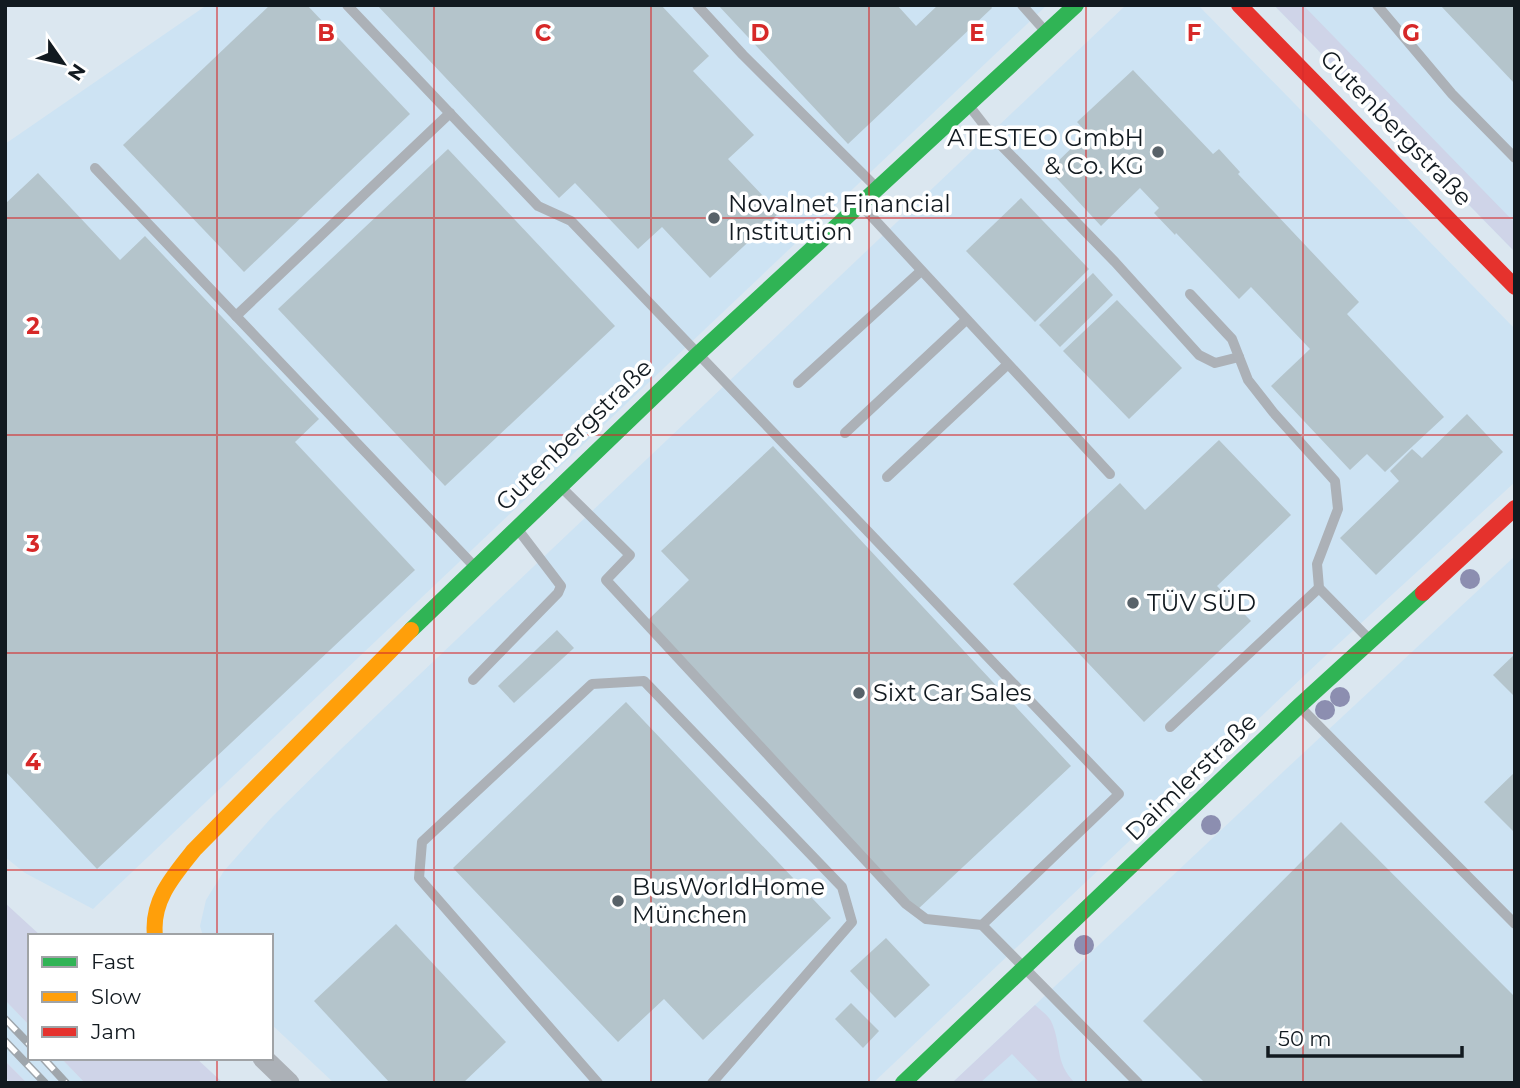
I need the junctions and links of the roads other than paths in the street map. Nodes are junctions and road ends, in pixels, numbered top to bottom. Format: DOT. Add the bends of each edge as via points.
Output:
graph roads {
  1 [pos="347,5"];
  2 [pos="697,5"];
  3 [pos="1022,5"];
  4 [pos="1076,5"];
  5 [pos="1239,5"];
  6 [pos="1377,5"];
  7 [pos="1046,32"];
  8 [pos="968,105"];
  9 [pos="450,113"];
  10 [pos="1515,159"];
  11 [pos="95,168"];
  12 [pos="877,189"];
  13 [pos="860,204"];
  14 [pos="920,271"];
  15 [pos="1515,287"];
  16 [pos="1190,294"];
  17 [pos="236,316"];
  18 [pos="966,320"];
  19 [pos="697,355"];
  20 [pos="1239,357"];
  21 [pos="1007,365"];
  22 [pos="798,383"];
  23 [pos="845,433"];
  24 [pos="1110,474"];
  25 [pos="887,477"];
  26 [pos="560,485"];
  27 [pos="1515,508"];
  28 [pos="516,527"];
  29 [pos="475,567"];
  30 [pos="1319,588"];
  31 [pos="1370,641"];
  32 [pos="473,680"];
  33 [pos="1299,706"];
  34 [pos="1170,727"];
  35 [pos="1515,924"];
  36 [pos="982,925"];
  37 [pos="154,934"];
  38 [pos="1024,968"];
  39 [pos="265,1060"];
  40 [pos="289,1083"];
  41 [pos="598,1083"];
  42 [pos="712,1083"];
  43 [pos="902,1083"];
  44 [pos="1138,1083"];
  1 -- 9 [label="lane"];
  2 -- 12 [label="lane"];
  3 -- 7 [label="lane"];
  4 -- 7 [label="street, Gutenbergstraße"];
  5 -- 15 [label="street, Gutenbergstraße"];
  6 -- 10 [label="lane" via="1452,94"];
  7 -- 8 [label="street, Gutenbergstraße"];
  8 -- 12 [label="street, Gutenbergstraße"];
  8 -- 20 [label="lane" via="1199,355 1215,363"];
  9 -- 17 [label="lane"];
  9 -- 19 [label="lane" via="538,206 571,221"];
  11 -- 17 [label="lane"];
  12 -- 13 [label="street, Gutenbergstraße"];
  13 -- 14 [label="lane"];
  13 -- 19 [label="street, Gutenbergstraße"];
  14 -- 18 [label="lane"];
  14 -- 22 [label="lane"];
  16 -- 20 [label="lane" via="1232,339"];
  17 -- 29 [label="lane"];
  18 -- 21 [label="lane"];
  18 -- 23 [label="lane"];
  19 -- 26 [label="street, Gutenbergstraße"];
  19 -- 36 [label="lane" via="1119,794"];
  20 -- 30 [label="lane" via="1248,380 1335,481 1338,509 1317,564"];
  21 -- 24 [label="lane"];
  21 -- 25 [label="lane"];
  26 -- 28 [label="street, Gutenbergstraße"];
  26 -- 36 [label="lane" via="630,555 606,580 906,904 926,919"];
  27 -- 31 [label="street, Daimlerstraße"];
  28 -- 29 [label="street, Gutenbergstraße"];
  28 -- 32 [label="lane" via="561,586"];
  29 -- 37 [label="street, Gutenbergstraße" via="194,850 165,888 152,924"];
  30 -- 31 [label="lane"];
  30 -- 34 [label="lane"];
  31 -- 33 [label="street, Daimlerstraße"];
  33 -- 35 [label="lane"];
  33 -- 38 [label="street, Daimlerstraße"];
  36 -- 38 [label="lane"];
  38 -- 43 [label="street, Daimlerstraße"];
  38 -- 44 [label="lane"];
  39 -- 40 [label="street"];
  41 -- 42 [label="lane" via="419,878 422,842 592,684 645,681 842,887 852,922"];
}
